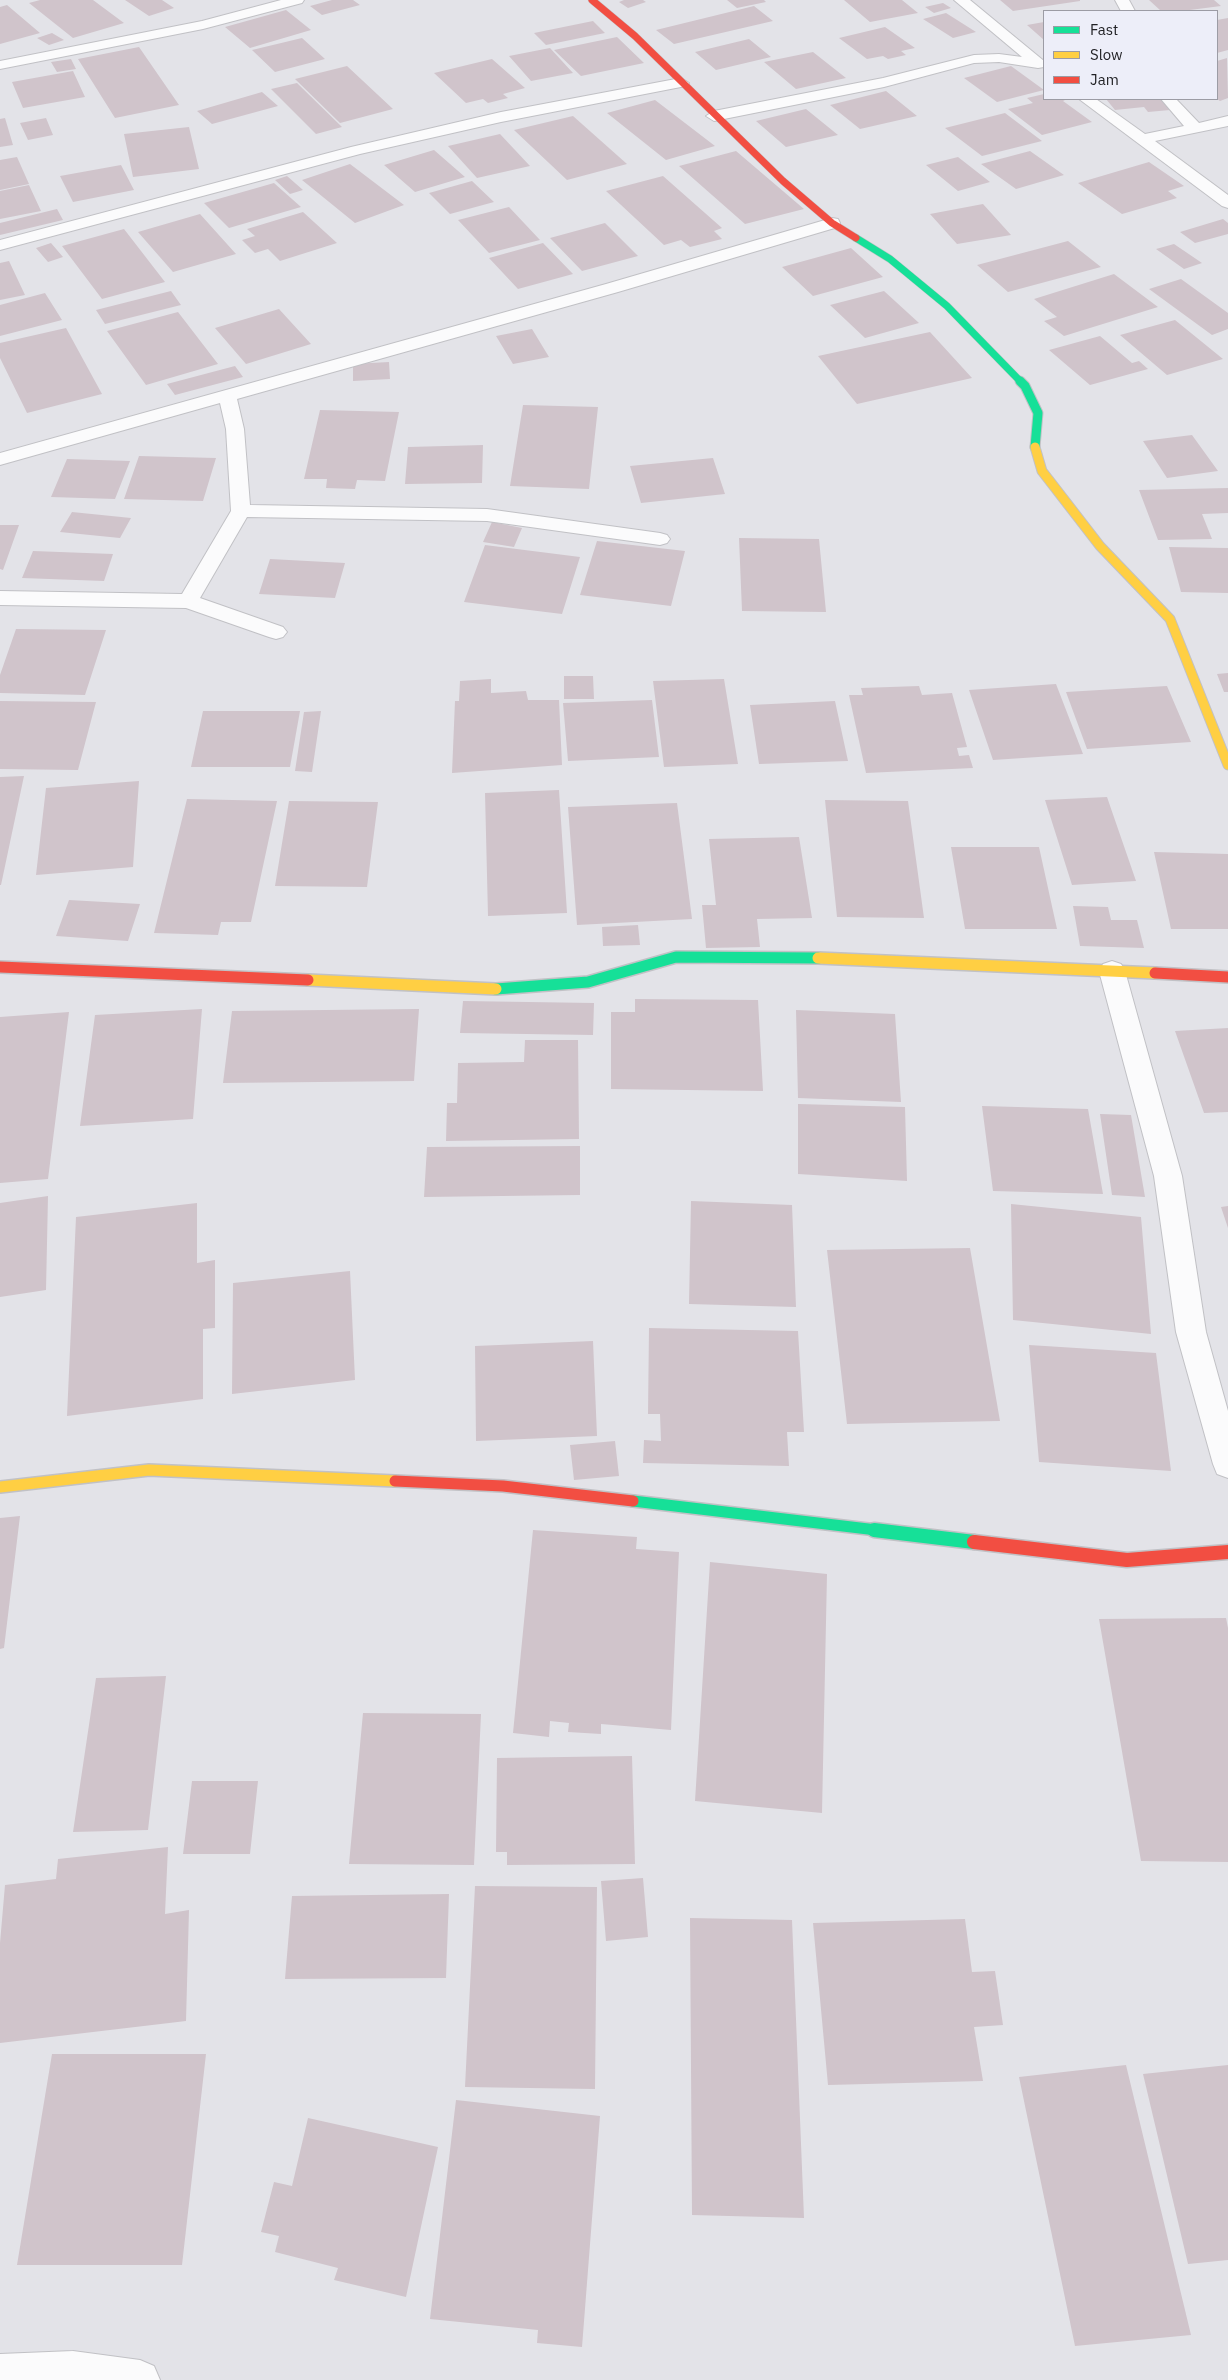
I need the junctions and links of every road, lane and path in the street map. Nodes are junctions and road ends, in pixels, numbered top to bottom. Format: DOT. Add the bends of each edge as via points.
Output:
graph roads {
  1 [pos="297,0"];
  2 [pos="592,0"];
  3 [pos="961,0"];
  4 [pos="0,65"];
  5 [pos="1041,66"];
  6 [pos="681,82"];
  7 [pos="1088,100"];
  8 [pos="1169,100"];
  9 [pos="714,116"];
  10 [pos="1228,121"];
  11 [pos="1194,128"];
  12 [pos="1144,139"];
  13 [pos="1228,203"];
  14 [pos="832,223"];
  15 [pos="0,245"];
  16 [pos="227,395"];
  17 [pos="0,459"];
  18 [pos="241,511"];
  19 [pos="660,539"];
  20 [pos="0,598"];
  21 [pos="188,601"];
  22 [pos="276,632"];
  23 [pos="1228,765"];
  24 [pos="0,967"];
  25 [pos="1112,971"];
  26 [pos="1228,977"];
  27 [pos="1228,1464"];
  28 [pos="0,1487"];
  29 [pos="1228,1552"];
  30 [pos="0,2374"];
  31 [pos="140,2380"];
  1 -- 4 [label="street" via="203,25"];
  2 -- 6 [label="street" via="635,36"];
  3 -- 5 [label="street"];
  5 -- 9 [label="street" via="999,58 974,59 884,82"];
  6 -- 9 [label="street"];
  6 -- 15 [label="street" via="502,116 357,150"];
  7 -- 12 [label="street"];
  8 -- 11 [label="street"];
  9 -- 14 [label="street"];
  10 -- 11 [label="street"];
  11 -- 12 [label="street"];
  12 -- 13 [label="street"];
  14 -- 16 [label="street"];
  14 -- 23 [label="street" via="890,259 946,306 1025,386 1038,413 1034,444 1042,471 1100,546 1170,619"];
  16 -- 17 [label="street"];
  16 -- 18 [label="street" via="235,429"];
  18 -- 19 [label="street" via="487,516"];
  18 -- 21 [label="street"];
  20 -- 21 [label="street"];
  21 -- 22 [label="street"];
  24 -- 25 [label="street" via="507,989 588,982 676,958 876,959"];
  25 -- 26 [label="street"];
  25 -- 27 [label="street" via="1168,1176 1191,1332"];
  28 -- 29 [label="street" via="149,1470 503,1486 1127,1560"];
  30 -- 31 [label="street" via="73,2372"];
}
